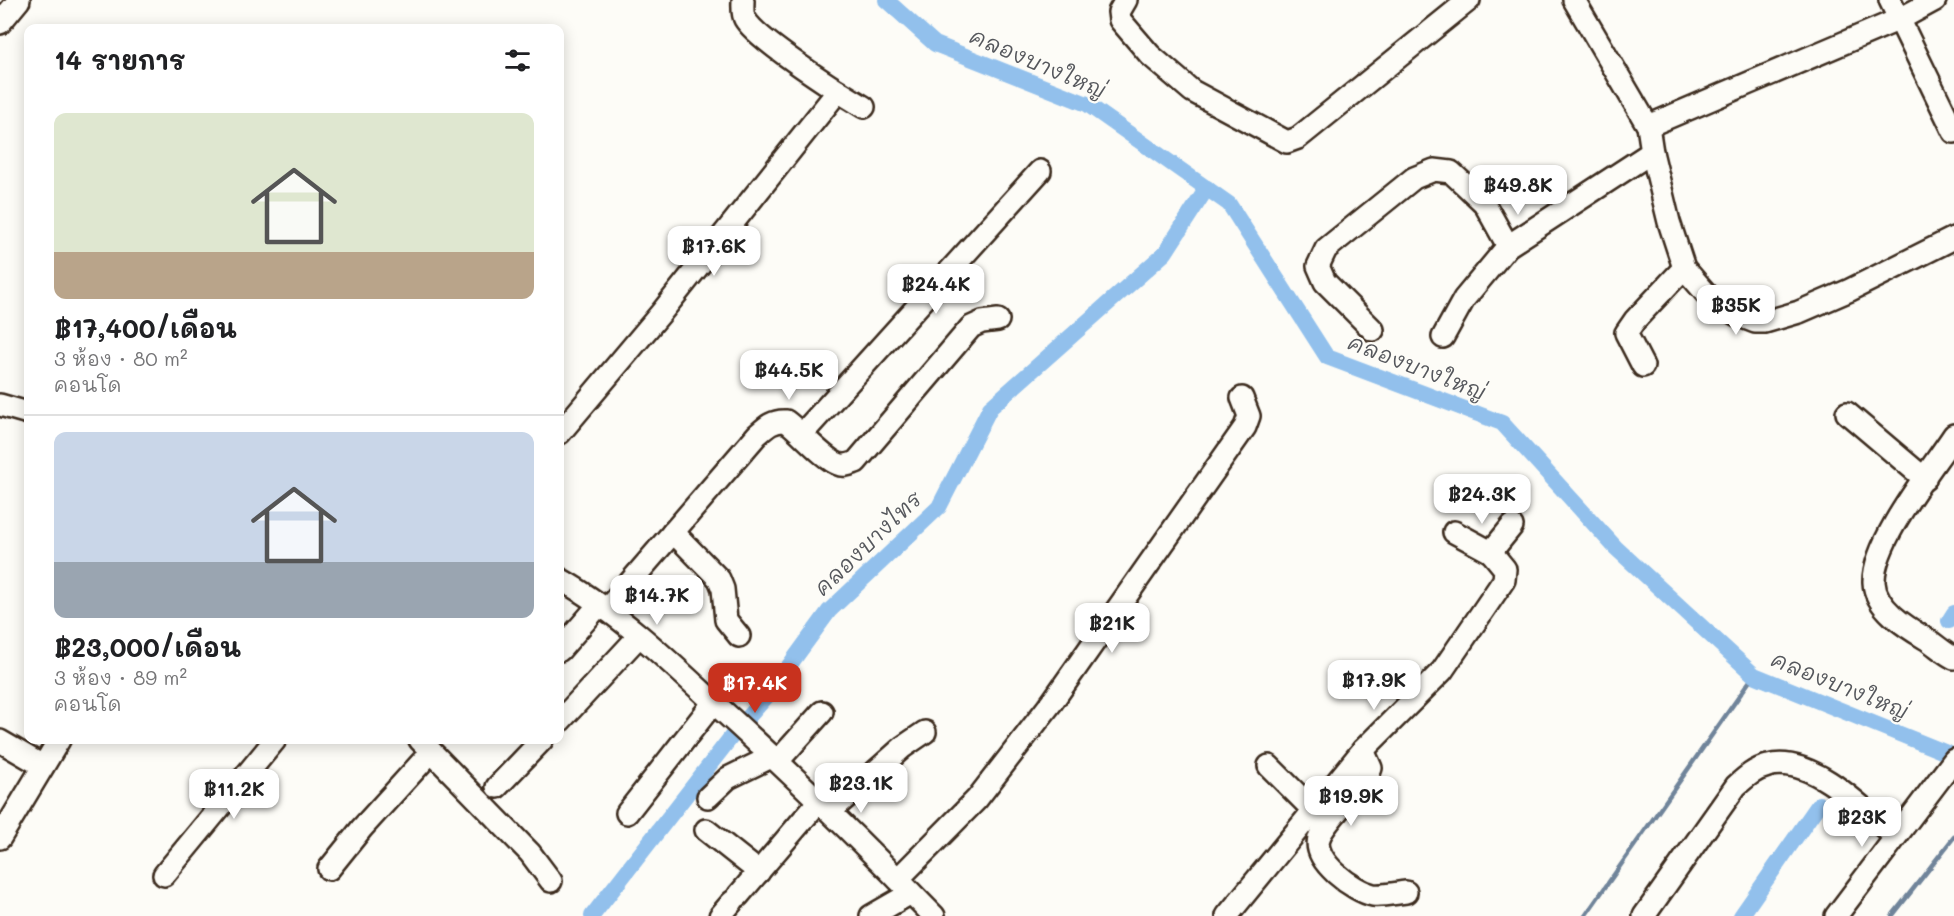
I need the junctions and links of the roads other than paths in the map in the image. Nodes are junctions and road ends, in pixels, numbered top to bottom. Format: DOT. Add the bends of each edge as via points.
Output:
graph roads {
  1 [pos="19,0"];
  2 [pos="743,0"];
  3 [pos="1126,0"];
  4 [pos="1469,0"];
  5 [pos="1574,0"];
  6 [pos="1890,0"];
  7 [pos="1935,0"];
  8 [pos="1900,19"];
  9 [pos="0,23"];
  10 [pos="838,91"];
  11 [pos="864,107"];
  12 [pos="1648,126"];
  13 [pos="1954,132"];
  14 [pos="1652,152"];
  15 [pos="1040,171"];
  16 [pos="1954,238"];
  17 [pos="1508,246"];
  18 [pos="1684,268"];
  19 [pos="998,320"];
  20 [pos="1373,330"];
  21 [pos="1443,337"];
  22 [pos="1643,366"];
  23 [pos="1242,398"];
  24 [pos="0,405"];
  25 [pos="24,412"];
  26 [pos="1847,413"];
  27 [pos="564,429"];
  28 [pos="803,434"];
  29 [pos="1954,435"];
  30 [pos="1925,479"];
  31 [pos="1512,526"];
  32 [pos="674,532"];
  33 [pos="1455,532"];
  34 [pos="1491,552"];
  35 [pos="564,582"];
  36 [pos="603,608"];
  37 [pos="639,636"];
  38 [pos="739,636"];
  39 [pos="564,646"];
  40 [pos="1954,658"];
  41 [pos="720,708"];
  42 [pos="822,712"];
  43 [pos="564,717"];
  44 [pos="926,732"];
  45 [pos="0,741"];
  46 [pos="57,744"];
  47 [pos="272,744"];
  48 [pos="537,744"];
  49 [pos="426,746"];
  50 [pos="1363,750"];
  51 [pos="770,753"];
  52 [pos="1954,760"];
  53 [pos="43,766"];
  54 [pos="1269,766"];
  55 [pos="497,787"];
  56 [pos="708,797"];
  57 [pos="825,806"];
  58 [pos="1313,810"];
  59 [pos="627,813"];
  60 [pos="706,830"];
  61 [pos="1895,837"];
  62 [pos="0,838"];
  63 [pos="329,869"];
  64 [pos="759,872"];
  65 [pos="164,875"];
  66 [pos="551,881"];
  67 [pos="905,886"];
  68 [pos="1406,892"];
  69 [pos="730,905"];
  70 [pos="871,916"];
  71 [pos="934,916"];
  72 [pos="1227,916"];
  73 [pos="1644,916"];
  74 [pos="1836,916"];
  1 -- 9 [label="street"];
  2 -- 10 [label="street" via="744,18 760,34"];
  3 -- 4 [label="street" via="1119,12 1120,20 1150,55 1192,91 1287,142 1298,138"];
  5 -- 12 [label="street"];
  6 -- 8 [label="street"];
  7 -- 8 [label="street"];
  8 -- 12 [label="street"];
  8 -- 13 [label="street"];
  10 -- 11 [label="street"];
  10 -- 27 [label="street"];
  12 -- 14 [label="street"];
  14 -- 17 [label="street"];
  14 -- 18 [label="street"];
  15 -- 28 [label="street"];
  16 -- 18 [label="street" via="1799,312 1765,322 1737,315 1711,299"];
  17 -- 20 [label="street" via="1484,203 1451,172 1434,170 1414,178 1326,249 1318,266 1325,282"];
  17 -- 21 [label="street" via="1464,299"];
  18 -- 22 [label="street" via="1626,333"];
  19 -- 28 [label="street" via="971,327 856,462 838,465"];
  23 -- 67 [label="street" via="1249,416 1245,427 1095,643 977,799"];
  24 -- 25 [label="street"];
  26 -- 30 [label="street"];
  28 -- 32 [label="street" via="786,421 770,423"];
  29 -- 30 [label="street"];
  30 -- 40 [label="street" via="1878,555 1874,584 1884,606 1902,626"];
  31 -- 34 [label="street"];
  32 -- 36 [label="street"];
  32 -- 38 [label="street" via="719,579 726,620"];
  33 -- 34 [label="street"];
  34 -- 50 [label="street" via="1505,569 1494,598 1442,670"];
  35 -- 36 [label="street"];
  36 -- 37 [label="street"];
  36 -- 39 [label="street"];
  37 -- 41 [label="street"];
  37 -- 43 [label="street"];
  41 -- 51 [label="street"];
  41 -- 59 [label="street"];
  42 -- 51 [label="street"];
  44 -- 57 [label="street"];
  45 -- 53 [label="street"];
  46 -- 53 [label="street"];
  47 -- 65 [label="street"];
  48 -- 55 [label="street"];
  49 -- 63 [label="street"];
  49 -- 66 [label="street" via="530,853"];
  50 -- 58 [label="street"];
  50 -- 68 [label="street" via="1371,768 1368,776 1325,828 1318,847 1324,860 1354,887 1374,895"];
  51 -- 56 [label="street" via="728,778"];
  51 -- 57 [label="street"];
  52 -- 61 [label="street"];
  53 -- 62 [label="street"];
  54 -- 58 [label="street"];
  57 -- 64 [label="street"];
  57 -- 67 [label="street"];
  58 -- 72 [label="street"];
  60 -- 64 [label="street"];
  61 -- 73 [label="street" via="1813,773 1783,764 1768,766 1751,772 1737,786"];
  61 -- 74 [label="street"];
  64 -- 69 [label="street"];
  67 -- 70 [label="street"];
  67 -- 71 [label="street"];
}
